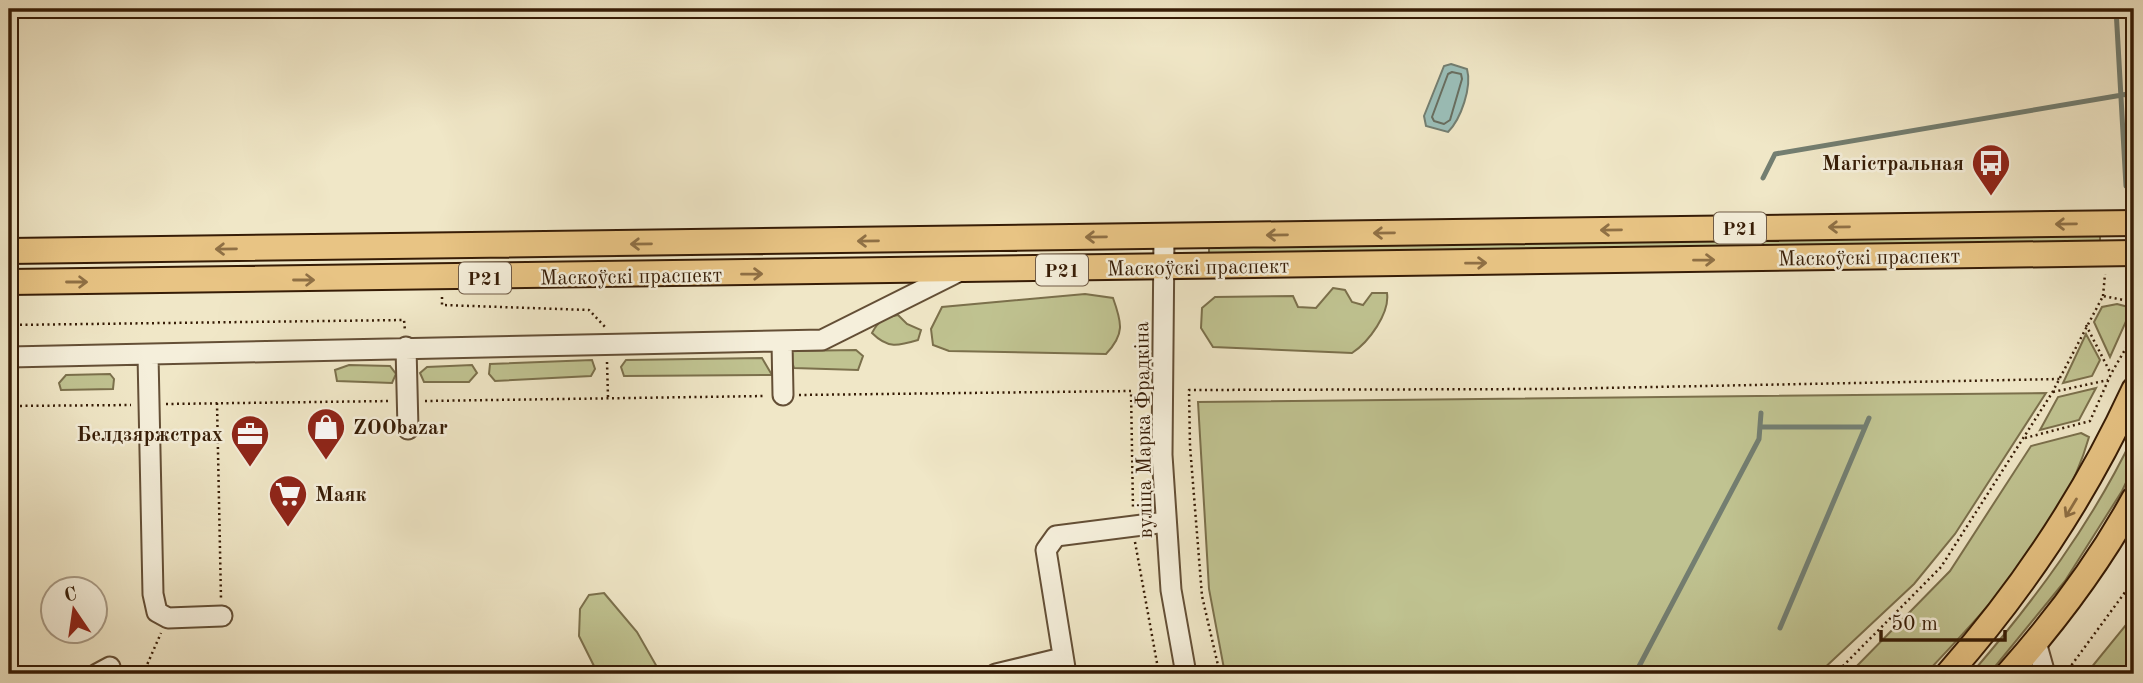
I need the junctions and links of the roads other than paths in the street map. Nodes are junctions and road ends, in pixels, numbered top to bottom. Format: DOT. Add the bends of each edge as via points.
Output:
graph roads {
  1 [pos="2134,223"];
  2 [pos="1164,236"];
  3 [pos="9,251"];
  4 [pos="33,251"];
  5 [pos="2134,253"];
  6 [pos="1163,268"];
  7 [pos="961,270"];
  8 [pos="9,282"];
  9 [pos="35,282"];
  10 [pos="782,341"];
  11 [pos="406,348"];
  12 [pos="148,355"];
  13 [pos="9,357"];
  14 [pos="2134,390"];
  15 [pos="782,395"];
  16 [pos="408,429"];
  17 [pos="2134,499"];
  18 [pos="1166,522"];
  19 [pos="222,616"];
  20 [pos="2036,642"];
  21 [pos="1064,666"];
  22 [pos="996,674"];
  23 [pos="1186,674"];
  24 [pos="1948,674"];
  25 [pos="2008,674"];
  26 [pos="2045,674"];
  1 -- 2 [label="main road, Маскоўскі праспект / Р21, one-way"];
  2 -- 4 [label="main road, Маскоўскі праспект / Р21, one-way"];
  2 -- 6 [label="street, вуліца Марка Фрадкіна"];
  3 -- 4 [label="main road, Маскоўскі праспект / Р21"];
  4 -- 9 [label="main road" via="47,265 44,276"];
  6 -- 5 [label="main road, Маскоўскі праспект / Р21, one-way"];
  6 -- 7 [label="main road, Маскоўскі праспект / Р21"];
  6 -- 18 [label="street, вуліца Марка Фрадкіна" via="1161,455"];
  9 -- 7 [label="main road, Маскоўскі праспект / Р21, one-way"];
  7 -- 10 [label="street" via="822,341"];
  8 -- 9 [label="main road, Маскоўскі праспект / Р21"];
  10 -- 11 [label="street"];
  10 -- 15 [label="street"];
  11 -- 12 [label="street"];
  11 -- 16 [label="street"];
  12 -- 13 [label="street"];
  12 -- 19 [label="street" via="157,612 168,618"];
  14 -- 24 [label="main road, one-way" via="2106,450 2049,546 1998,618"];
  17 -- 20 [label="main road" via="2108,546"];
  18 -- 21 [label="street" via="1056,536 1046,550"];
  18 -- 23 [label="street, вуліца Марка Фрадкіна" via="1171,590"];
  20 -- 25 [label="main road"];
  20 -- 26 [label="street"];
  21 -- 22 [label="street"];
}
